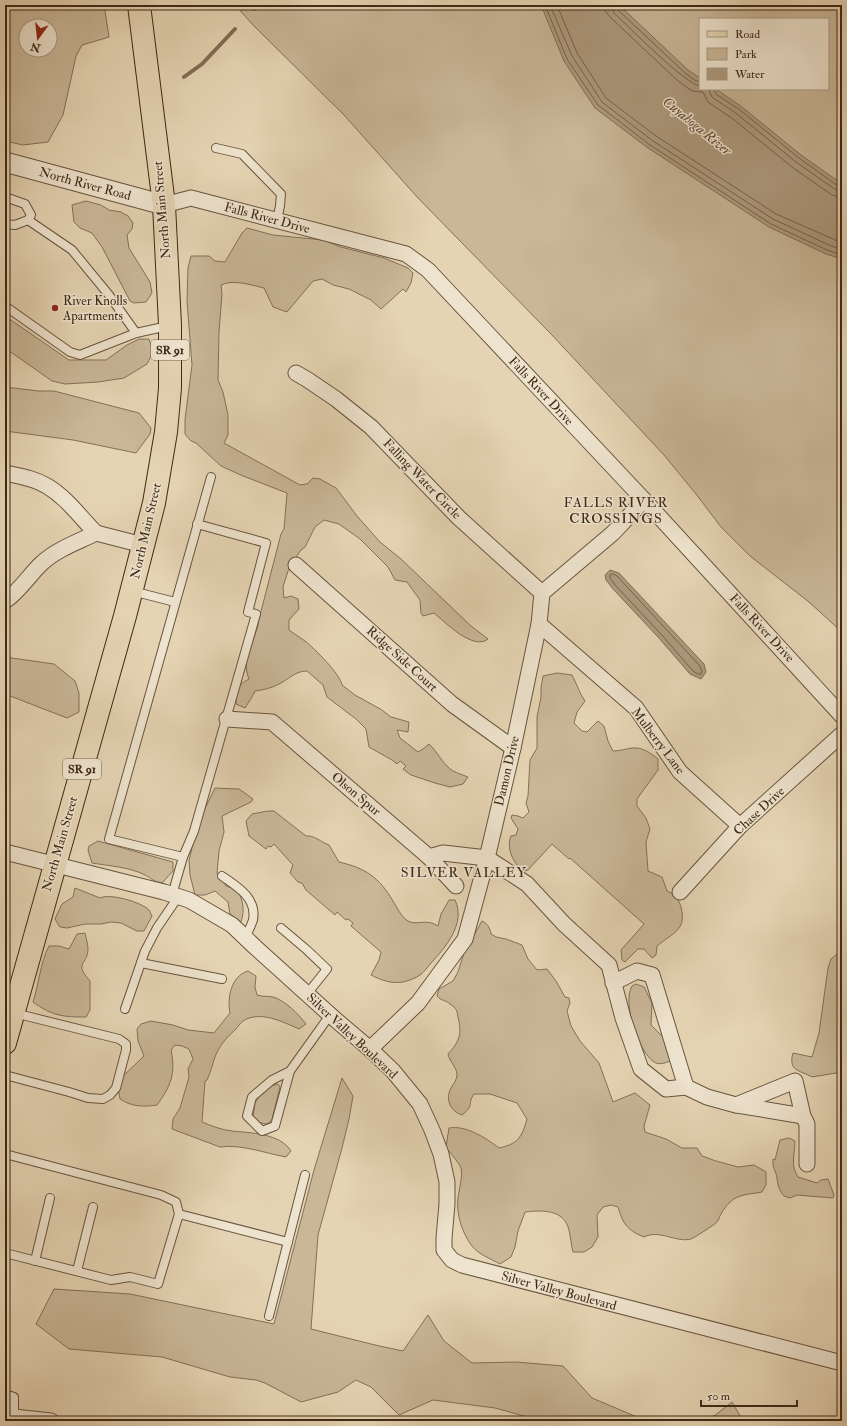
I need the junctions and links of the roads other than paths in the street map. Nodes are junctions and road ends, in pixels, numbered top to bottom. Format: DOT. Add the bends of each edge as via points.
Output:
graph roads {
  1 [pos="139,5"];
  2 [pos="216,148"];
  3 [pos="5,162"];
  4 [pos="5,196"];
  5 [pos="164,205"];
  6 [pos="28,220"];
  7 [pos="277,220"];
  8 [pos="5,224"];
  9 [pos="5,306"];
  10 [pos="170,325"];
  11 [pos="136,333"];
  12 [pos="296,373"];
  13 [pos="5,472"];
  14 [pos="211,478"];
  15 [pos="644,500"];
  16 [pos="197,524"];
  17 [pos="96,533"];
  18 [pos="143,546"];
  19 [pos="296,565"];
  20 [pos="132,590"];
  21 [pos="542,593"];
  22 [pos="5,601"];
  23 [pos="175,602"];
  24 [pos="539,624"];
  25 [pos="842,716"];
  26 [pos="227,719"];
  27 [pos="842,734"];
  28 [pos="513,748"];
  29 [pos="740,826"];
  30 [pos="5,852"];
  31 [pos="183,857"];
  32 [pos="429,857"];
  33 [pos="487,858"];
  34 [pos="54,865"];
  35 [pos="222,876"];
  36 [pos="456,886"];
  37 [pos="680,892"];
  38 [pos="175,896"];
  39 [pos="281,928"];
  40 [pos="245,938"];
  41 [pos="141,963"];
  42 [pos="222,978"];
  43 [pos="613,983"];
  44 [pos="307,994"];
  45 [pos="125,1009"];
  46 [pos="13,1013"];
  47 [pos="330,1015"];
  48 [pos="5,1043"];
  49 [pos="370,1049"];
  50 [pos="290,1071"];
  51 [pos="5,1075"];
  52 [pos="686,1087"];
  53 [pos="736,1104"];
  54 [pos="803,1116"];
  55 [pos="5,1154"];
  56 [pos="807,1164"];
  57 [pos="305,1175"];
  58 [pos="50,1198"];
  59 [pos="93,1207"];
  60 [pos="179,1214"];
  61 [pos="288,1242"];
  62 [pos="5,1254"];
  63 [pos="35,1261"];
  64 [pos="77,1271"];
  65 [pos="269,1316"];
  66 [pos="842,1363"];
  67 [pos="5,1394"];
  68 [pos="10,1417"];
  69 [pos="51,1421"];
  1 -- 5 [label="main road, North Main Street / SR 91"];
  2 -- 7 [label="lane" via="242,154 281,194"];
  3 -- 5 [label="street, North River Road"];
  4 -- 6 [label="lane" via="25,204 30,215"];
  5 -- 7 [label="street, Falls River Drive" via="191,198"];
  5 -- 10 [label="main road, North Main Street / SR 91"];
  6 -- 8 [label="lane" via="15,225"];
  6 -- 11 [label="lane" via="72,250 109,294"];
  7 -- 15 [label="street, Falls River Drive" via="406,254 428,270"];
  9 -- 11 [label="lane" via="70,352 80,355"];
  10 -- 11 [label="lane"];
  10 -- 18 [label="main road, North Main Street / SR 91" via="170,388 166,432 154,503"];
  12 -- 21 [label="street, Falling Water Circle" via="336,399 371,427 459,518"];
  13 -- 17 [label="street" via="46,486 70,504"];
  14 -- 16 [label="lane"];
  15 -- 21 [label="street" via="613,533"];
  15 -- 25 [label="street, Falls River Drive"];
  16 -- 23 [label="lane"];
  16 -- 26 [label="lane" via="266,543 248,612 256,614"];
  17 -- 18 [label="street"];
  17 -- 22 [label="street" via="42,562"];
  18 -- 20 [label="main road, North Main Street / SR 91"];
  19 -- 28 [label="street, Ridge Side Court" via="452,704"];
  20 -- 23 [label="lane"];
  20 -- 34 [label="main road, North Main Street / SR 91"];
  21 -- 24 [label="street, Damon Drive"];
  23 -- 31 [label="lane" via="109,839"];
  24 -- 28 [label="street, Damon Drive"];
  24 -- 29 [label="street, Mulberry Lane" via="636,708 680,772"];
  26 -- 31 [label="lane" via="194,831"];
  26 -- 32 [label="street, Olson Spur" via="272,722"];
  27 -- 29 [label="street, Chase Drive"];
  28 -- 33 [label="street, Damon Drive"];
  29 -- 37 [label="street, Chase Drive"];
  30 -- 34 [label="street, Silver Valley Boulevard"];
  31 -- 38 [label="lane"];
  32 -- 33 [label="street" via="443,853"];
  32 -- 36 [label="street, Olson Spur"];
  33 -- 43 [label="street" via="527,884 564,924 609,965"];
  33 -- 49 [label="street, Damon Drive" via="465,939 418,1003"];
  34 -- 38 [label="street, Silver Valley Boulevard"];
  34 -- 46 [label="main road, North Main Street / SR 91"];
  35 -- 40 [label="lane" via="241,888 252,906 252,921"];
  38 -- 40 [label="street, Silver Valley Boulevard" via="189,900 232,925"];
  38 -- 41 [label="lane" via="156,928"];
  39 -- 44 [label="lane" via="326,969"];
  40 -- 44 [label="street, Silver Valley Boulevard"];
  41 -- 42 [label="lane"];
  41 -- 45 [label="lane"];
  43 -- 52 [label="street" via="641,1069 666,1089"];
  43 -- 52 [label="street" via="637,971 652,975"];
  44 -- 47 [label="street, Silver Valley Boulevard"];
  46 -- 48 [label="main road, North Main Street / SR 91"];
  46 -- 51 [label="lane" via="119,1038 126,1044 126,1050 116,1088 104,1099 88,1098"];
  47 -- 49 [label="street, Silver Valley Boulevard"];
  47 -- 50 [label="lane"];
  49 -- 66 [label="street, Silver Valley Boulevard" via="393,1071 420,1104 442,1154 447,1182 444,1250 452,1260 462,1266"];
  50 -- 50 [label="lane" via="276,1126 262,1131 247,1116 252,1097 272,1080"];
  52 -- 53 [label="street" via="707,1097"];
  53 -- 54 [label="street"];
  53 -- 54 [label="street" via="795,1081"];
  54 -- 56 [label="street" via="807,1124"];
  55 -- 60 [label="lane" via="161,1195 176,1202"];
  57 -- 61 [label="lane"];
  58 -- 63 [label="lane"];
  59 -- 64 [label="lane"];
  60 -- 61 [label="lane"];
  60 -- 64 [label="lane" via="158,1284 130,1277 111,1280"];
  61 -- 65 [label="lane"];
  62 -- 63 [label="lane"];
  63 -- 64 [label="lane"];
  67 -- 68 [label="lane" via="14,1397"];
  68 -- 69 [label="street"];
}
